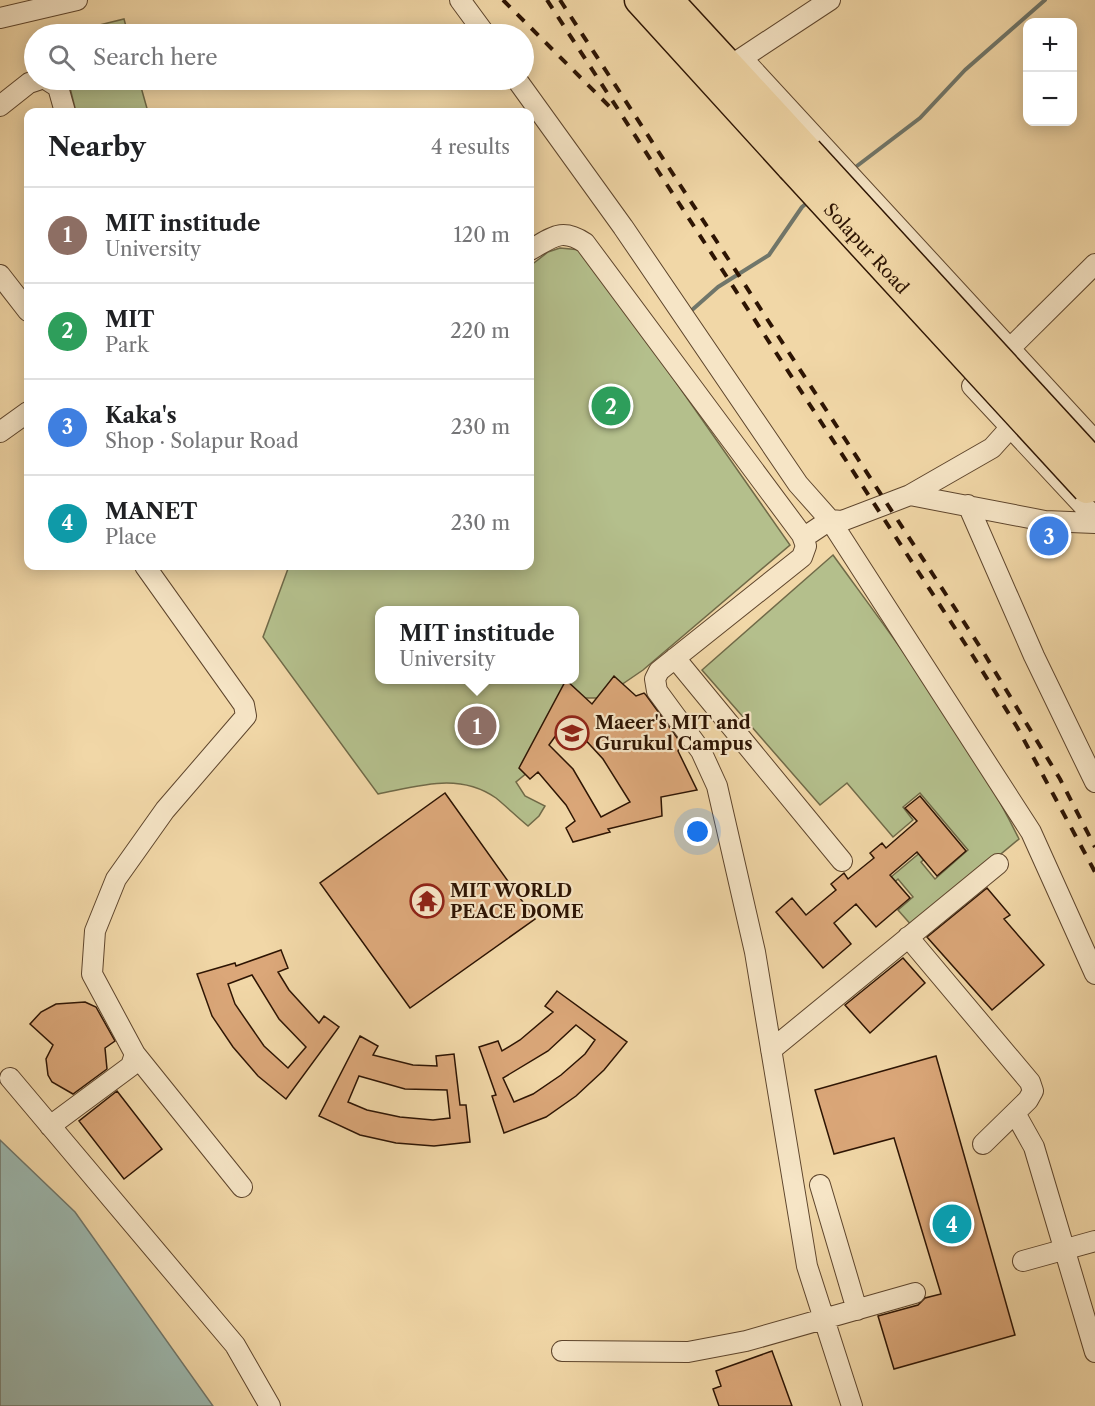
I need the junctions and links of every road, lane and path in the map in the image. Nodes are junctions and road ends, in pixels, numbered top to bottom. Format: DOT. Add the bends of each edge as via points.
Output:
graph roads {
  1 [pos="77,0"];
  2 [pos="460,0"];
  3 [pos="639,0"];
  4 [pos="669,0"];
  5 [pos="830,0"];
  6 [pos="0,18"];
  7 [pos="478,24"];
  8 [pos="727,67"];
  9 [pos="24,86"];
  10 [pos="59,90"];
  11 [pos="524,90"];
  12 [pos="0,106"];
  13 [pos="64,108"];
  14 [pos="810,157"];
  15 [pos="534,248"];
  16 [pos="1095,264"];
  17 [pos="0,275"];
  18 [pos="24,305"];
  19 [pos="1011,348"];
  20 [pos="24,415"];
  21 [pos="1010,428"];
  22 [pos="0,432"];
  23 [pos="1095,441"];
  24 [pos="1092,483"];
  25 [pos="910,495"];
  26 [pos="968,505"];
  27 [pos="1095,518"];
  28 [pos="830,520"];
  29 [pos="1095,524"];
  30 [pos="803,538"];
  31 [pos="148,570"];
  32 [pos="675,658"];
  33 [pos="1095,782"];
  34 [pos="842,861"];
  35 [pos="998,864"];
  36 [pos="908,937"];
  37 [pos="1095,974"];
  38 [pos="771,1050"];
  39 [pos="135,1054"];
  40 [pos="10,1078"];
  41 [pos="1015,1113"];
  42 [pos="50,1126"];
  43 [pos="983,1144"];
  44 [pos="820,1185"];
  45 [pos="242,1187"];
  46 [pos="1095,1241"];
  47 [pos="1064,1250"];
  48 [pos="1023,1261"];
  49 [pos="915,1293"];
  50 [pos="857,1310"];
  51 [pos="824,1319"];
  52 [pos="562,1351"];
  53 [pos="1095,1352"];
  54 [pos="270,1406"];
  55 [pos="852,1406"];
  1 -- 6 [label="street"];
  2 -- 7 [label="street"];
  3 -- 8 [label="highway, Solapur Road"];
  4 -- 8 [label="highway, Solapur Road"];
  5 -- 8 [label="street"];
  8 -- 14 [label="highway, Solapur Road"];
  9 -- 12 [label="street"];
  10 -- 13 [label="street"];
  11 -- 28 [label="street" via="798,484"];
  14 -- 19 [label="street" via="874,200"];
  14 -- 24 [label="highway, Solapur Road, bridge"];
  15 -- 30 [label="street" via="558,234 573,235 585,243"];
  16 -- 19 [label="street"];
  17 -- 18 [label="street"];
  19 -- 21 [label="street" via="972,386"];
  19 -- 23 [label="street"];
  20 -- 22 [label="street"];
  21 -- 25 [label="street" via="992,448"];
  21 -- 27 [label="street"];
  25 -- 26 [label="street"];
  25 -- 28 [label="street" via="842,521"];
  26 -- 29 [label="street" via="1045,520"];
  26 -- 33 [label="street"];
  28 -- 30 [label="street"];
  28 -- 37 [label="street" via="1031,832"];
  30 -- 32 [label="street" via="806,546 802,557"];
  31 -- 39 [label="street" via="244,705 246,716 152,827 116,879 95,931 92,974"];
  32 -- 34 [label="street"];
  32 -- 38 [label="street" via="658,671 657,691 701,751 717,786"];
  35 -- 36 [label="street"];
  36 -- 38 [label="street"];
  36 -- 41 [label="street" via="1030,1082 1033,1091"];
  38 -- 51 [label="street" via="807,1266"];
  39 -- 42 [label="street" via="131,1066"];
  39 -- 45 [label="street"];
  40 -- 42 [label="street"];
  41 -- 43 [label="street"];
  41 -- 47 [label="street" via="1034,1147"];
  42 -- 54 [label="street" via="235,1345"];
  44 -- 50 [label="street"];
  46 -- 47 [label="street"];
  47 -- 48 [label="street"];
  47 -- 53 [label="street"];
  49 -- 50 [label="street"];
  50 -- 51 [label="street"];
  51 -- 52 [label="street" via="688,1352"];
  51 -- 55 [label="street"];
}
